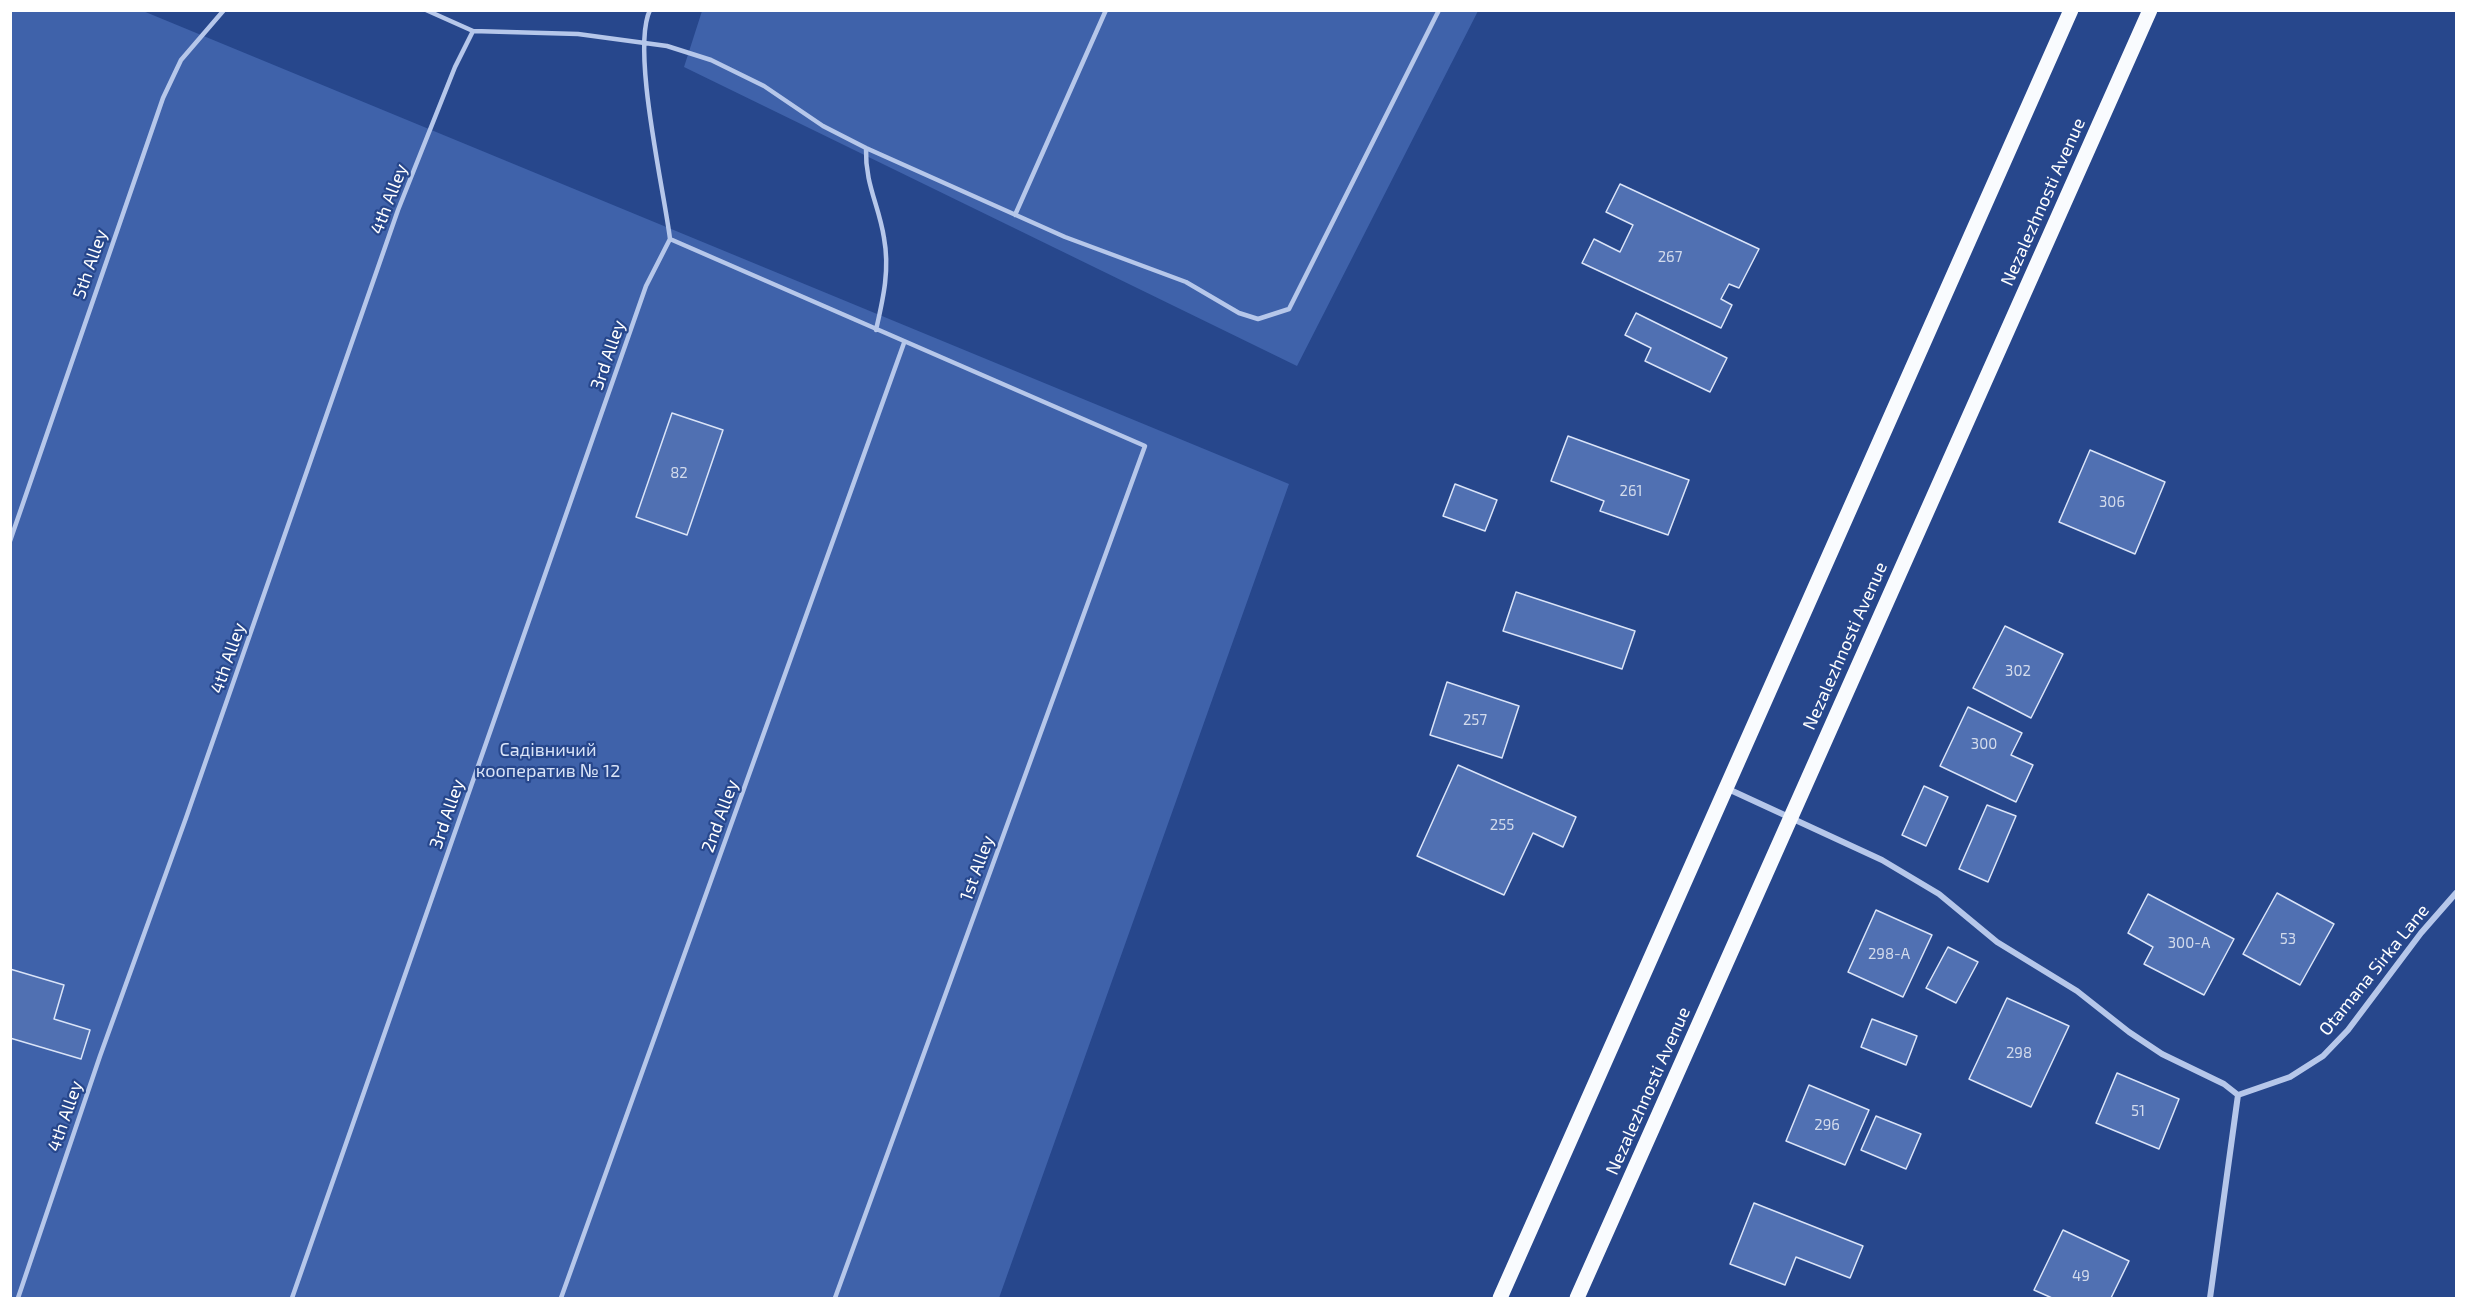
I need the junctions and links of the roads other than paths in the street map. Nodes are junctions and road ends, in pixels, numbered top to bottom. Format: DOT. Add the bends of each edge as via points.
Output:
graph roads {
  1 [pos="224,10"];
  2 [pos="426,10"];
  3 [pos="650,10"];
  4 [pos="1106,10"];
  5 [pos="1439,10"];
  6 [pos="2071,10"];
  7 [pos="2150,10"];
  8 [pos="474,31"];
  9 [pos="643,43"];
  10 [pos="866,148"];
  11 [pos="1015,215"];
  12 [pos="670,239"];
  13 [pos="876,330"];
  14 [pos="904,343"];
  15 [pos="10,541"];
  16 [pos="1726,788"];
  17 [pos="1791,816"];
  18 [pos="2457,893"];
  19 [pos="2238,1095"];
  20 [pos="18,1299"];
  21 [pos="292,1299"];
  22 [pos="561,1299"];
  23 [pos="836,1299"];
  24 [pos="1500,1299"];
  25 [pos="1577,1299"];
  26 [pos="2210,1299"];
  1 -- 15 [label="lane, 5th Alley" via="182,60 163,98"];
  2 -- 8 [label="lane"];
  3 -- 9 [label="lane"];
  4 -- 11 [label="lane"];
  5 -- 11 [label="lane" via="1289,309 1258,319 1239,313 1186,282"];
  6 -- 16 [label="main road"];
  7 -- 17 [label="main road, Nezalezhnosti Avenue"];
  8 -- 9 [label="lane" via="578,34"];
  8 -- 20 [label="lane, 4th Alley" via="455,67 398,210"];
  9 -- 10 [label="lane" via="667,46 732,69"];
  9 -- 12 [label="lane"];
  10 -- 11 [label="lane"];
  10 -- 13 [label="lane" via="869,191 884,238 887,286"];
  12 -- 13 [label="lane"];
  12 -- 21 [label="lane, 3rd Alley" via="646,286"];
  13 -- 14 [label="lane"];
  14 -- 22 [label="lane, 2nd Alley"];
  14 -- 23 [label="lane, 1st Alley" via="1145,447"];
  16 -- 17 [label="street"];
  16 -- 24 [label="main road"];
  17 -- 19 [label="street" via="1882,860 1939,894 1997,942 2077,991 2129,1032"];
  17 -- 25 [label="main road, Nezalezhnosti Avenue"];
  18 -- 19 [label="street, Otamana Sirka Lane" via="2323,1056 2290,1077"];
  19 -- 26 [label="street"];
}
